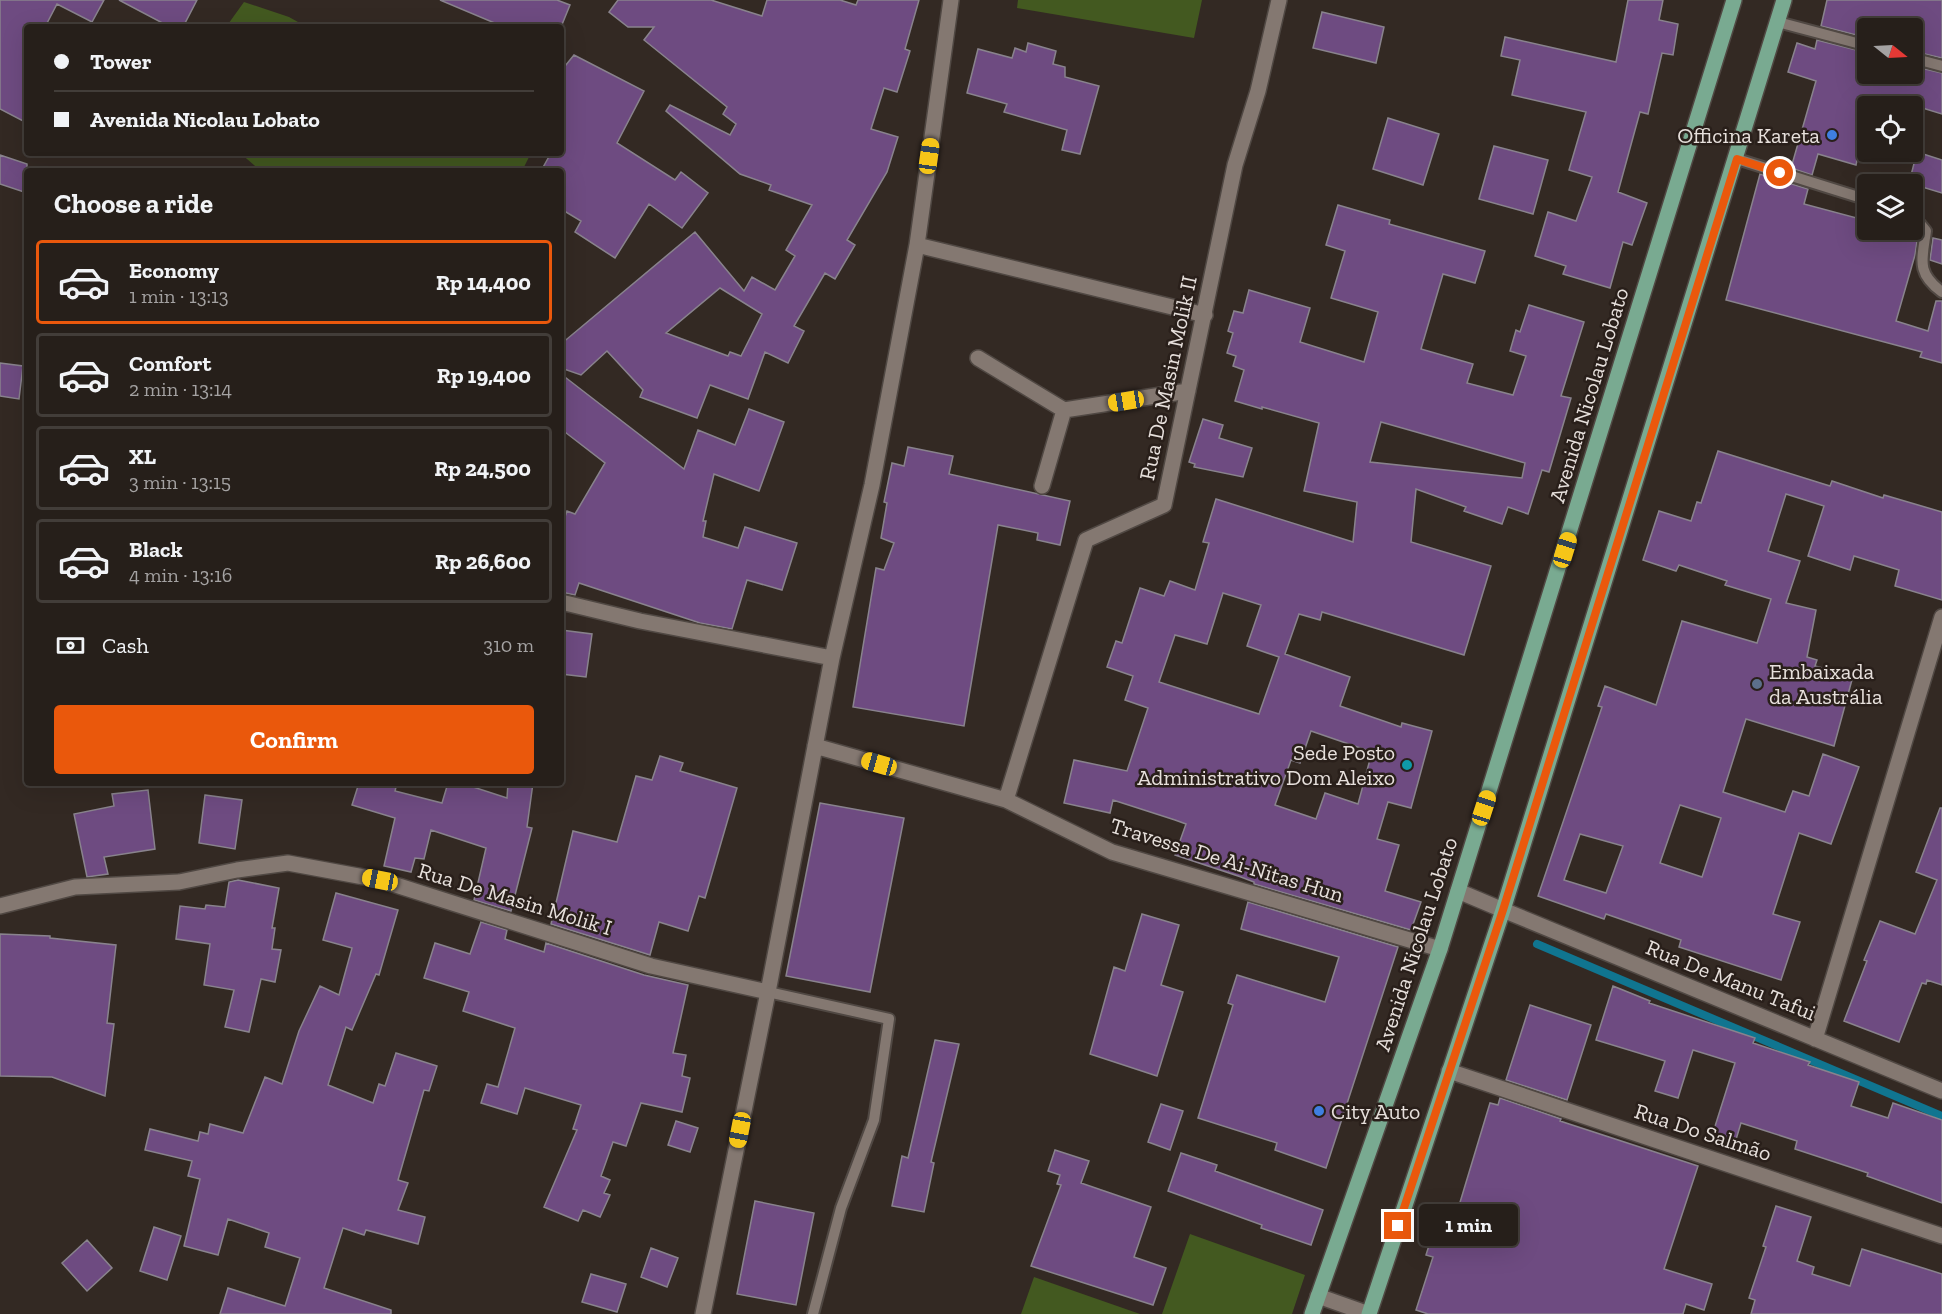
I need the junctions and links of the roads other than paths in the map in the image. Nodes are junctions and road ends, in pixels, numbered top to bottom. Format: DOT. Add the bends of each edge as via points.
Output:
graph roads {
  1 [pos="951,0"];
  2 [pos="1279,0"];
  3 [pos="1734,0"];
  4 [pos="1785,0"];
  5 [pos="1778,22"];
  6 [pos="1857,43"];
  7 [pos="1923,61"];
  8 [pos="1942,66"];
  9 [pos="1737,159"];
  10 [pos="1857,197"];
  11 [pos="1923,227"];
  12 [pos="917,245"];
  13 [pos="1942,291"];
  14 [pos="1205,315"];
  15 [pos="978,358"];
  16 [pos="1188,391"];
  17 [pos="1064,410"];
  18 [pos="1042,486"];
  19 [pos="564,604"];
  20 [pos="1942,617"];
  21 [pos="832,658"];
  22 [pos="815,746"];
  23 [pos="1006,800"];
  24 [pos="1458,891"];
  25 [pos="0,906"];
  26 [pos="1503,910"];
  27 [pos="1440,949"];
  28 [pos="768,992"];
  29 [pos="1815,1039"];
  30 [pos="1449,1071"];
  31 [pos="1942,1091"];
  32 [pos="1942,1236"];
  33 [pos="1318,1296"];
  34 [pos="703,1314"];
  35 [pos="813,1314"];
  36 [pos="1312,1314"];
  37 [pos="1369,1314"];
  1 -- 12 [label="street"];
  2 -- 14 [label="street, Rua De Masin Molik II" via="1258,91 1235,165"];
  3 -- 24 [label="main road, Avenida Nicolau Lobato"];
  4 -- 5 [label="main road"];
  5 -- 6 [label="lane"];
  5 -- 9 [label="main road"];
  7 -- 8 [label="lane"];
  9 -- 10 [label="lane"];
  9 -- 26 [label="main road"];
  11 -- 13 [label="lane" via="1926,231 1921,262 1929,282"];
  12 -- 14 [label="street"];
  12 -- 21 [label="street" via="872,485"];
  14 -- 16 [label="street, Rua De Masin Molik II"];
  15 -- 17 [label="street"];
  16 -- 17 [label="street"];
  16 -- 23 [label="street, Rua De Masin Molik II" via="1164,505 1086,540"];
  17 -- 18 [label="street"];
  19 -- 21 [label="street"];
  20 -- 29 [label="street"];
  21 -- 22 [label="street"];
  22 -- 23 [label="street"];
  22 -- 28 [label="street"];
  23 -- 27 [label="street, Travessa De Ai-Nitas Hun" via="1112,852"];
  24 -- 26 [label="street, Rua De Manu Tafui"];
  24 -- 27 [label="main road, Avenida Nicolau Lobato"];
  25 -- 28 [label="street, Rua De Masin Molik I" via="75,887 179,882 288,863 380,880 651,966"];
  26 -- 29 [label="street, Rua De Manu Tafui"];
  26 -- 30 [label="main road"];
  27 -- 33 [label="main road, Avenida Nicolau Lobato"];
  28 -- 34 [label="street"];
  28 -- 35 [label="lane" via="889,1019 874,1120 841,1208"];
  29 -- 31 [label="street, Rua De Manu Tafui"];
  30 -- 32 [label="street, Rua Do Salmão"];
  30 -- 37 [label="main road"];
  33 -- 36 [label="main road, Avenida Nicolau Lobato"];
  33 -- 37 [label="street"];
}
